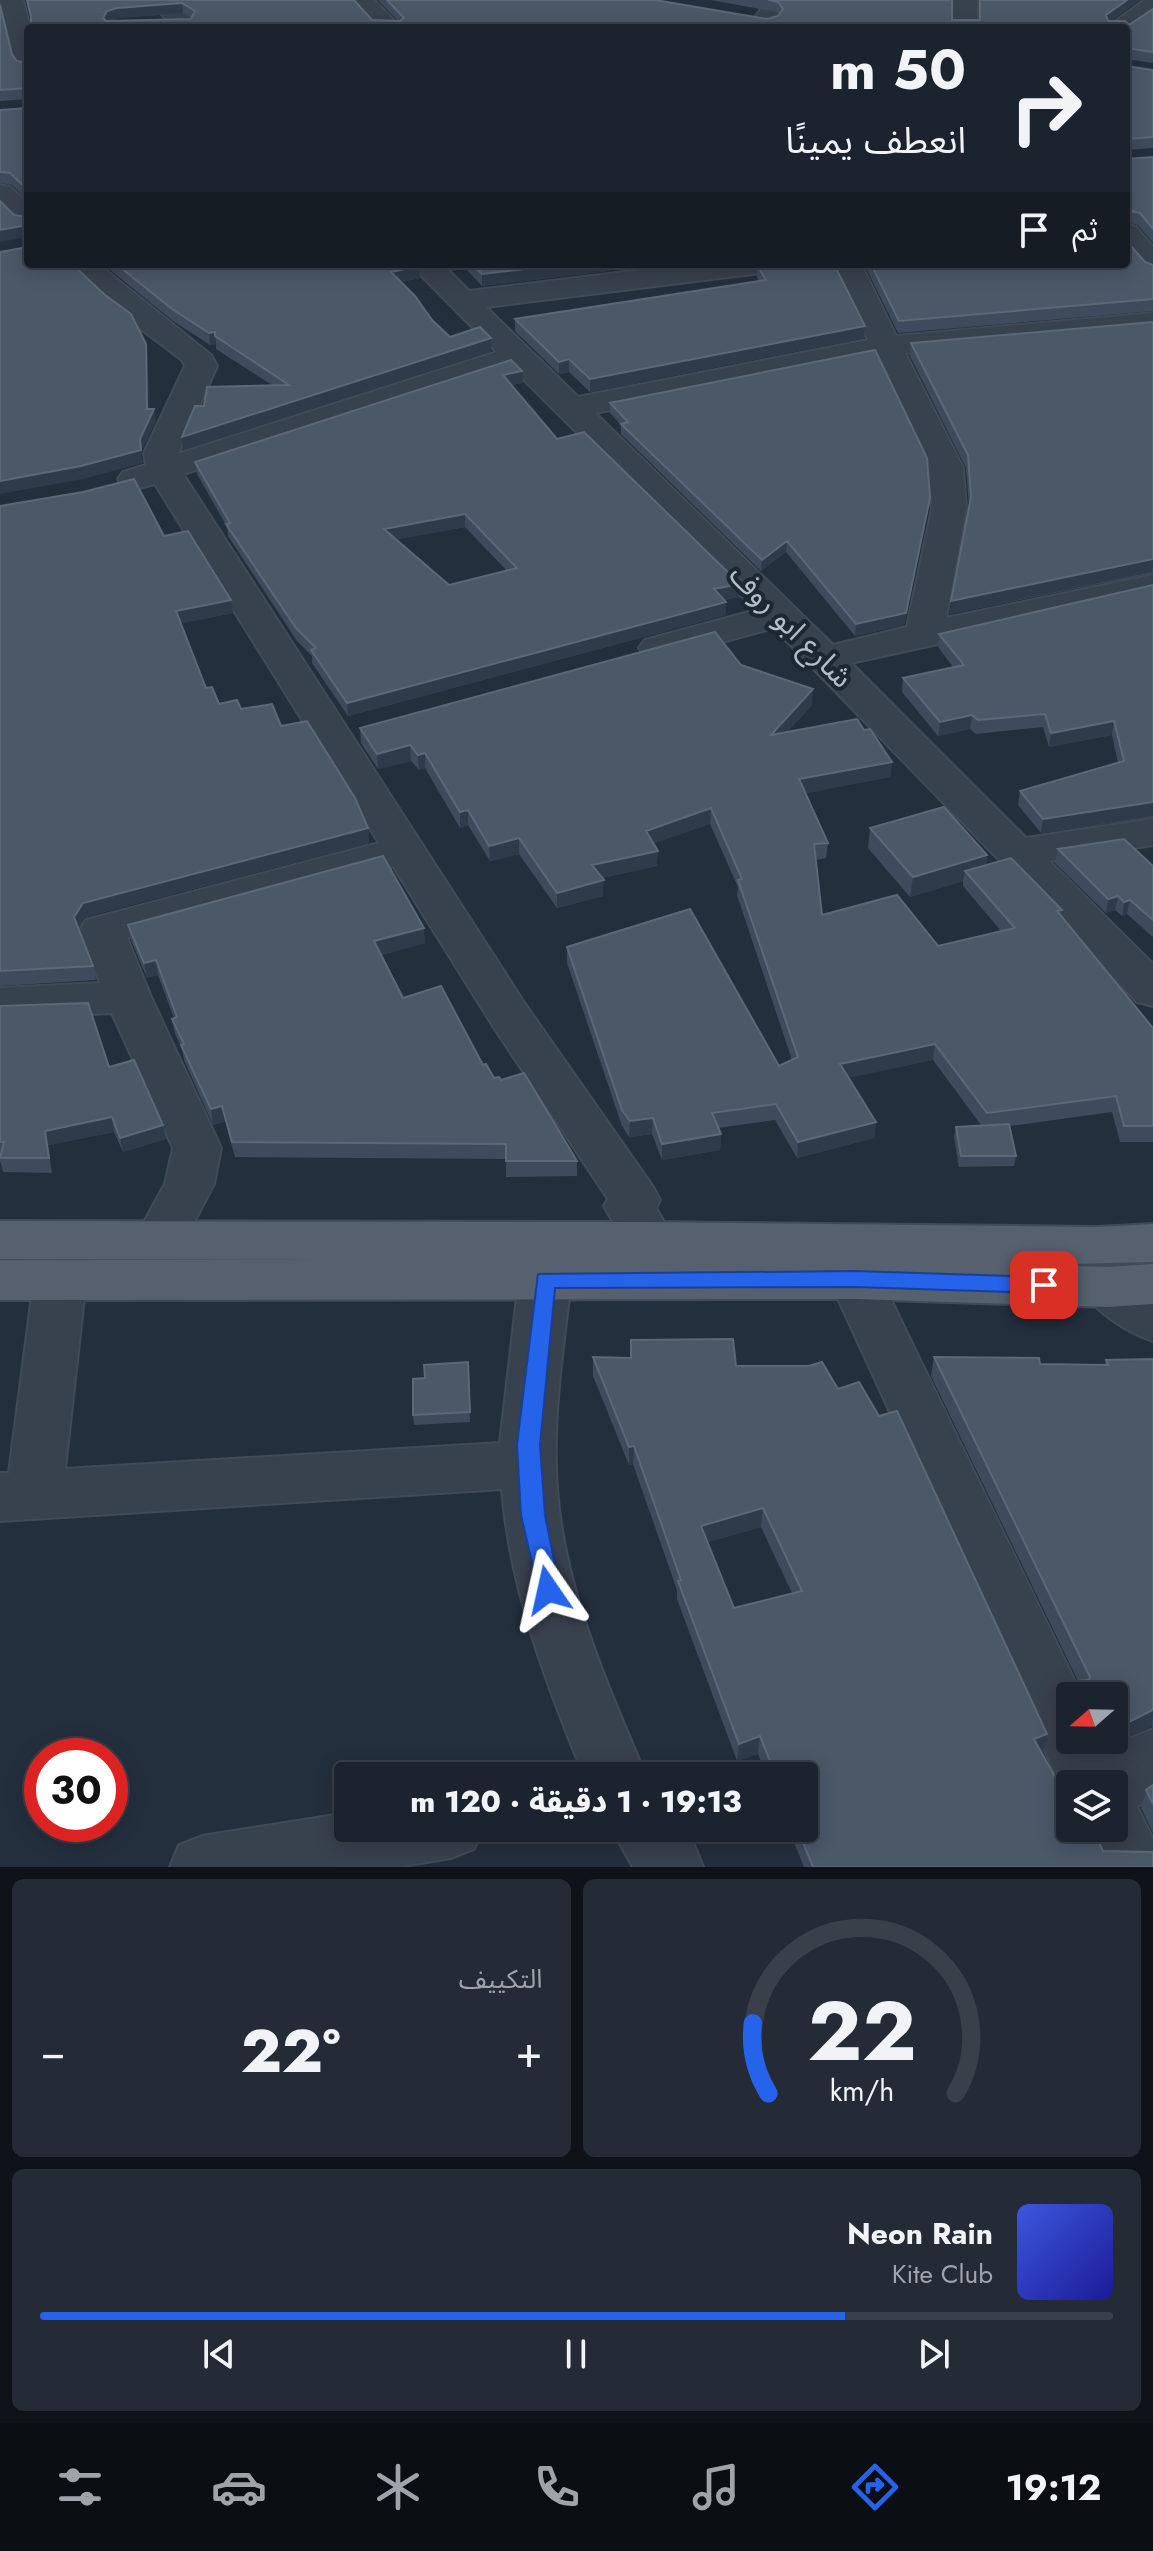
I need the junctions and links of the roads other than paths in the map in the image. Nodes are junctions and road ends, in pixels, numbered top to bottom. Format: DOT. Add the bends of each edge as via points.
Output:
graph roads {
  1 [pos="11,0"];
  2 [pos="161,0"];
  3 [pos="361,0"];
  4 [pos="965,0"];
  5 [pos="1153,5"];
  6 [pos="184,24"];
  7 [pos="385,24"];
  8 [pos="965,24"];
  9 [pos="1124,24"];
  10 [pos="24,33"];
  11 [pos="1130,238"];
  12 [pos="1153,265"];
  13 [pos="85,268"];
  14 [pos="429,268"];
  15 [pos="692,268"];
  16 [pos="848,268"];
  17 [pos="461,301"];
  18 [pos="1153,322"];
  19 [pos="884,346"];
  20 [pos="517,356"];
  21 [pos="570,408"];
  22 [pos="163,469"];
  23 [pos="100,488"];
  24 [pos="1153,586"];
  25 [pos="780,615"];
  26 [pos="924,634"];
  27 [pos="630,655"];
  28 [pos="825,658"];
  29 [pos="1153,832"];
  30 [pos="405,849"];
  31 [pos="1018,852"];
  32 [pos="1153,991"];
  33 [pos="128,997"];
  34 [pos="0,1003"];
  35 [pos="0,1240"];
  36 [pos="159,1240"];
  37 [pos="1153,1243"];
  38 [pos="652,1261"];
  39 [pos="855,1279"];
  40 [pos="0,1280"];
  41 [pos="60,1280"];
  42 [pos="545,1280"];
  43 [pos="1130,1286"];
  44 [pos="1153,1320"];
  45 [pos="529,1464"];
  46 [pos="17,1495"];
  47 [pos="1056,1706"];
  48 [pos="1153,1758"];
  49 [pos="609,1762"];
  50 [pos="1128,1776"];
  51 [pos="362,1842"];
  52 [pos="653,1842"];
  53 [pos="1121,1842"];
  54 [pos="202,1867"];
  55 [pos="671,1867"];
  56 [pos="1133,1867"];
  1 -- 10 [label="street"];
  2 -- 6 [label="street"];
  3 -- 7 [label="street"];
  4 -- 8 [label="street"];
  5 -- 9 [label="street"];
  11 -- 12 [label="street"];
  13 -- 22 [label="street" via="195,355 201,366 161,453"];
  14 -- 17 [label="street, شارع ابو روف"];
  15 -- 17 [label="street"];
  16 -- 19 [label="street"];
  17 -- 20 [label="street, شارع ابو روف"];
  18 -- 19 [label="street"];
  19 -- 21 [label="street"];
  19 -- 26 [label="street" via="937,445 950,490"];
  20 -- 21 [label="street, شارع ابو روف"];
  20 -- 22 [label="street"];
  21 -- 25 [label="street, شارع ابو روف"];
  22 -- 23 [label="street"];
  22 -- 30 [label="street" via="346,732"];
  24 -- 26 [label="street"];
  25 -- 27 [label="street"];
  25 -- 28 [label="street, شارع ابو روف"];
  26 -- 28 [label="street"];
  28 -- 31 [label="street, شارع ابو روف"];
  29 -- 31 [label="street"];
  30 -- 33 [label="street" via="108,926 101,934"];
  30 -- 38 [label="street" via="635,1200 629,1206"];
  31 -- 32 [label="street, شارع ابو روف"];
  33 -- 34 [label="street"];
  33 -- 36 [label="street" via="197,1148 198,1161"];
  35 -- 36 [label="main road"];
  36 -- 38 [label="main road"];
  37 -- 38 [label="main road"];
  38 -- 39 [label="main road"];
  38 -- 42 [label="main road"];
  39 -- 43 [label="main road"];
  39 -- 47 [label="street"];
  40 -- 41 [label="main road"];
  41 -- 42 [label="main road"];
  41 -- 46 [label="street"];
  42 -- 45 [label="street" via="528,1425"];
  43 -- 44 [label="street"];
  45 -- 46 [label="street"];
  45 -- 49 [label="street" via="548,1590"];
  48 -- 50 [label="street"];
  51 -- 54 [label="street"];
  52 -- 55 [label="street"];
  53 -- 56 [label="street"];
}
